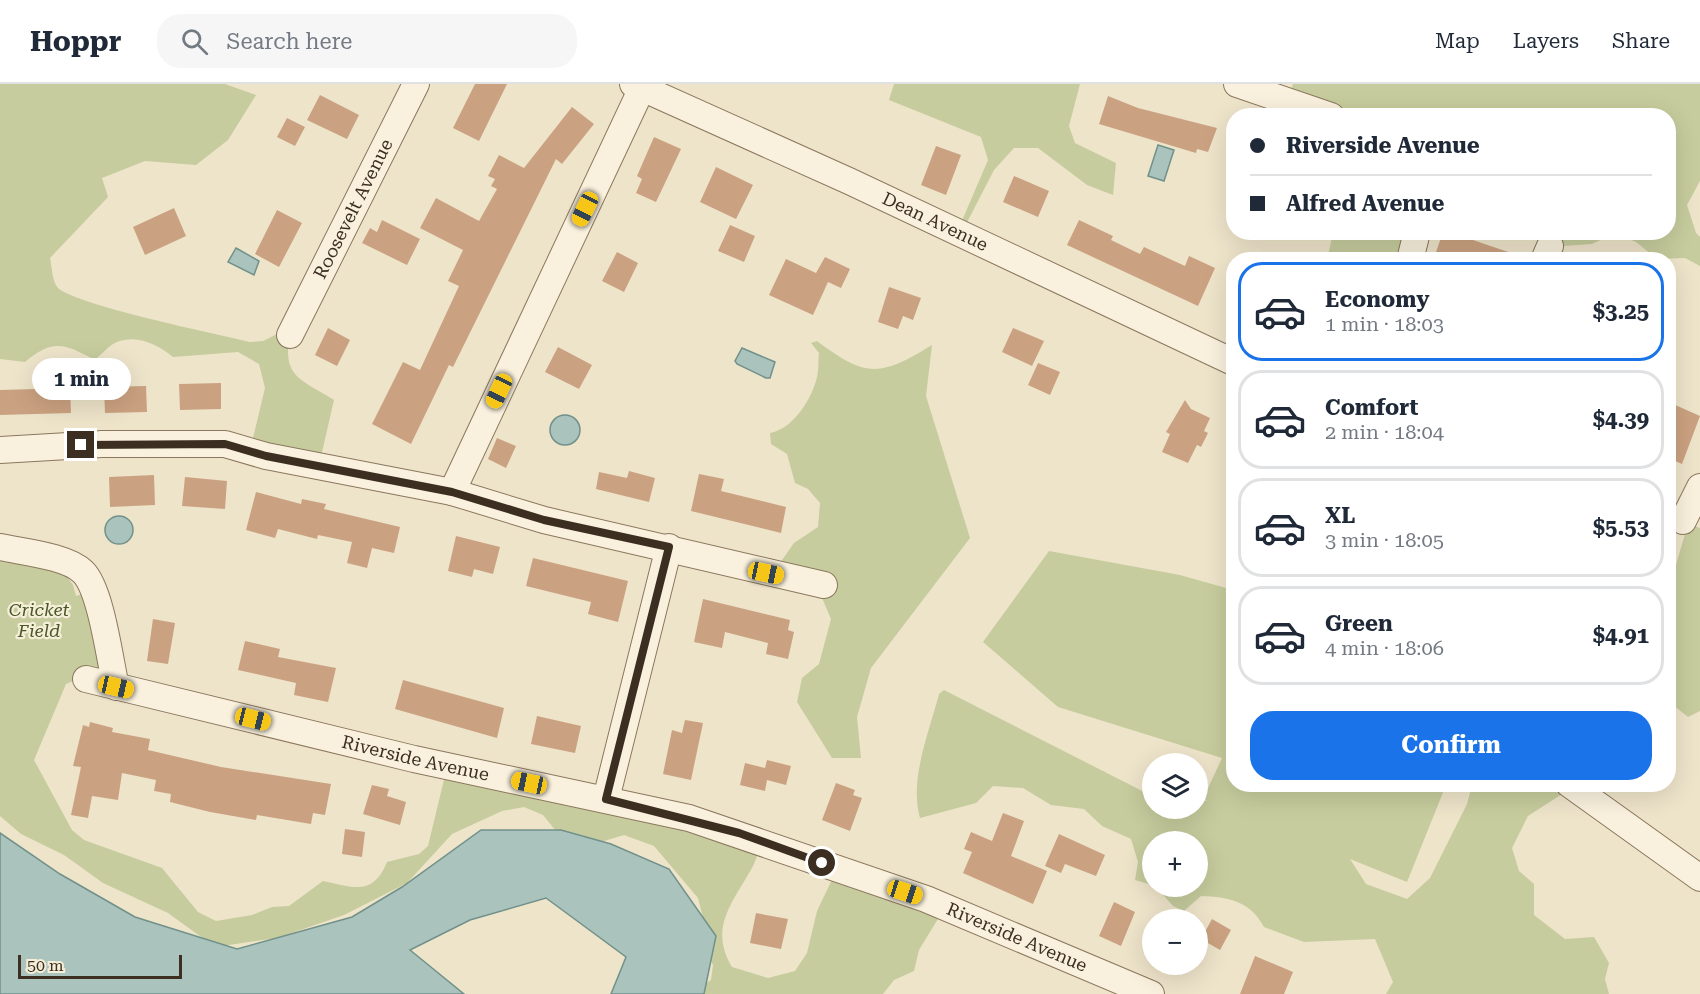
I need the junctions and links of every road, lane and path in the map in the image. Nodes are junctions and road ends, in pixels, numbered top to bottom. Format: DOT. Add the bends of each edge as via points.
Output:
graph roads {
  1 [pos="416,84"];
  2 [pos="1237,84"];
  3 [pos="638,86"];
  4 [pos="1308,108"];
  5 [pos="290,335"];
  6 [pos="1226,359"];
  7 [pos="0,450"];
  8 [pos="1700,487"];
  9 [pos="452,492"];
  10 [pos="1684,521"];
  11 [pos="0,547"];
  12 [pos="669,547"];
  13 [pos="824,585"];
  14 [pos="86,680"];
  15 [pos="116,687"];
  16 [pos="1580,792"];
  17 [pos="606,799"];
  18 [pos="1700,878"];
  19 [pos="1151,994"];
  1 -- 5 [label="street, Roosevelt Avenue"];
  2 -- 4 [label="street"];
  3 -- 6 [label="street, Dean Avenue"];
  3 -- 9 [label="street"];
  7 -- 9 [label="street" via="225,444 266,456"];
  8 -- 10 [label="street"];
  9 -- 12 [label="street" via="544,520"];
  11 -- 15 [label="street" via="67,562 84,572 95,591"];
  12 -- 13 [label="street"];
  12 -- 17 [label="street"];
  14 -- 15 [label="street, Riverside Avenue"];
  15 -- 17 [label="street, Riverside Avenue" via="414,759"];
  16 -- 18 [label="street"];
  17 -- 19 [label="street, Riverside Avenue" via="739,833 926,899"];
}
